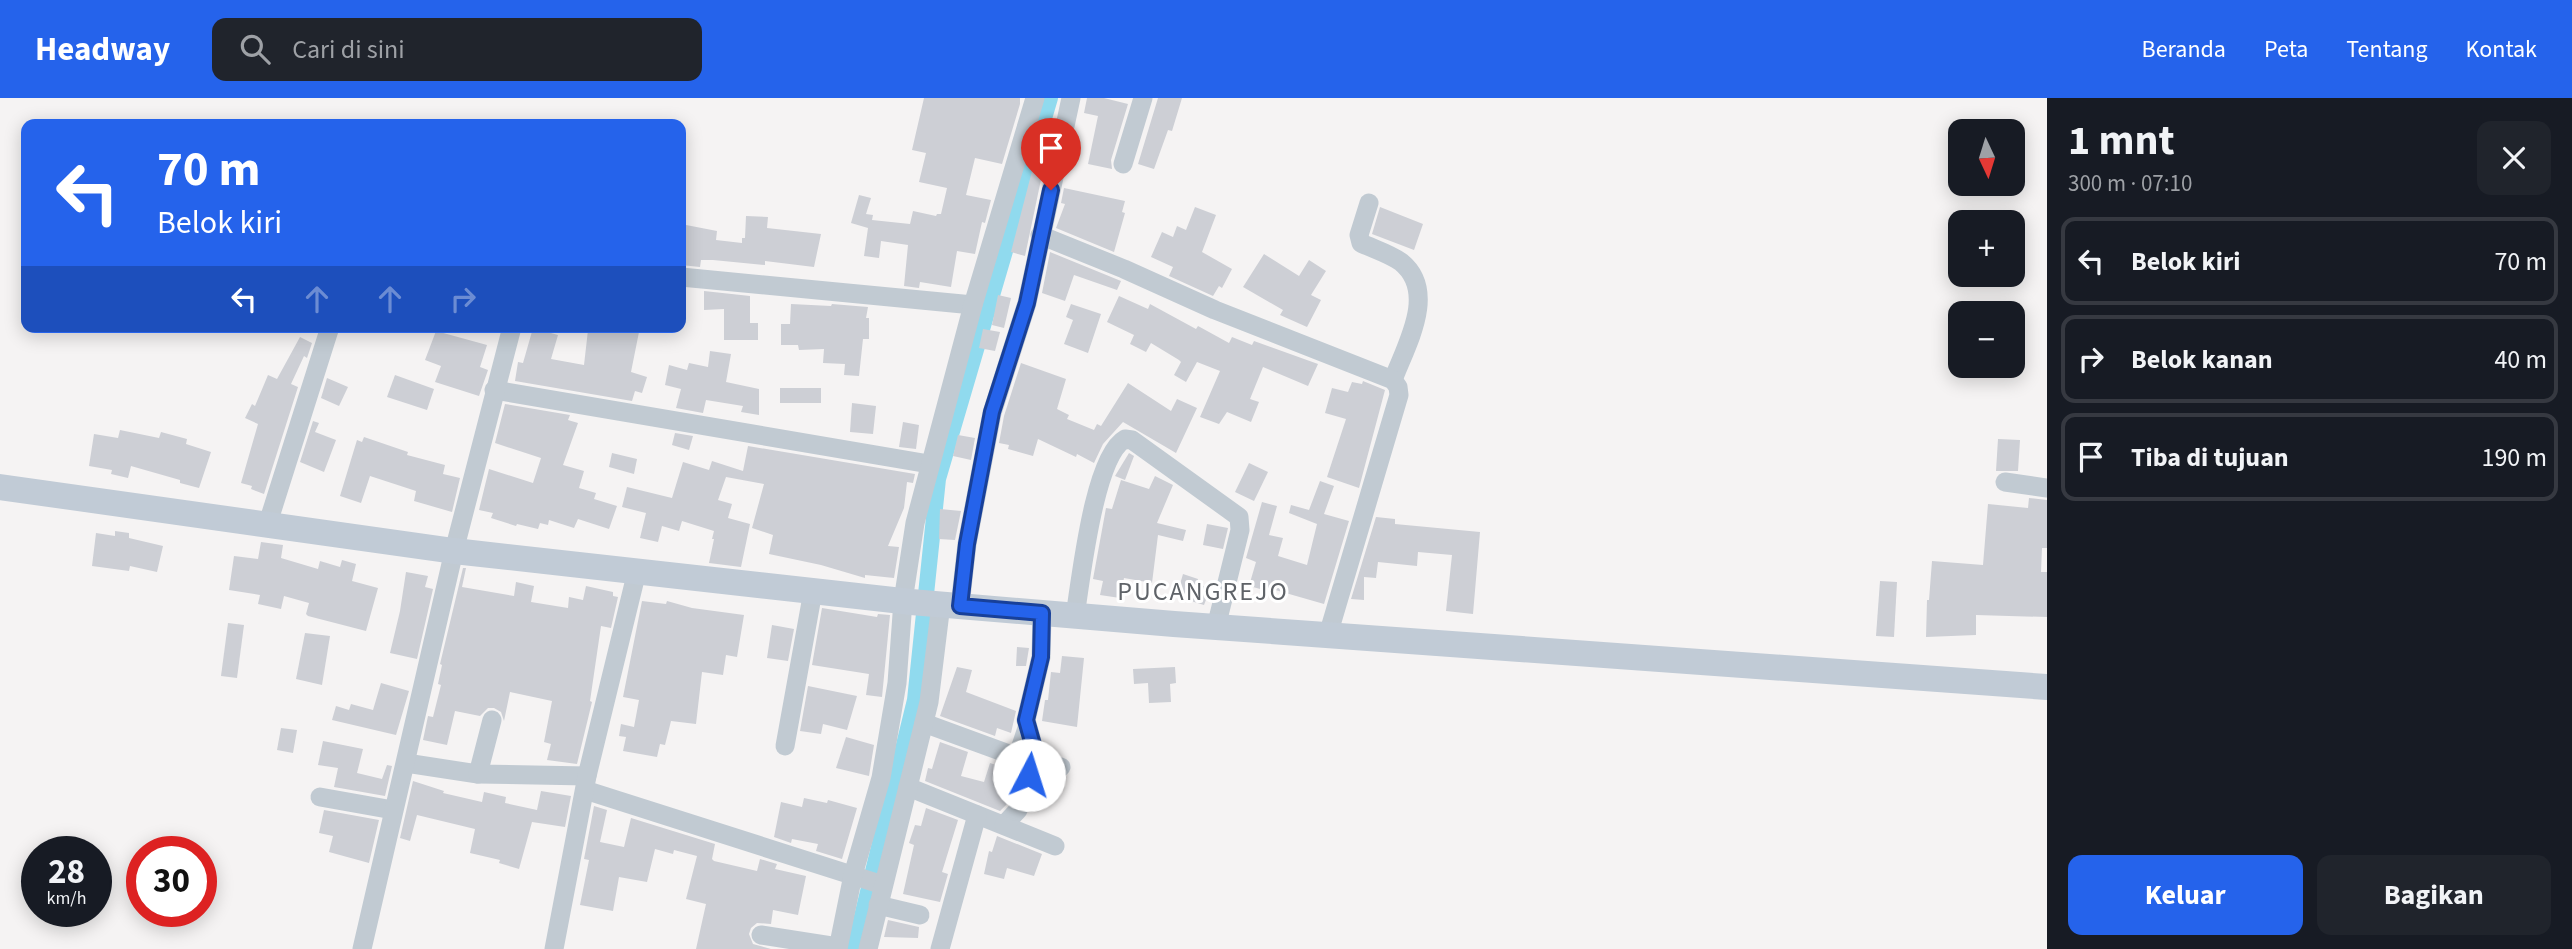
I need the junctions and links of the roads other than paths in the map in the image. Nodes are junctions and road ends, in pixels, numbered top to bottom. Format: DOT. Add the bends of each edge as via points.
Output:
graph roads {
  1 [pos="1035,98"];
  2 [pos="1072,98"];
  3 [pos="1143,98"];
  4 [pos="1123,164"];
  5 [pos="1369,203"];
  6 [pos="1040,235"];
  7 [pos="686,277"];
  8 [pos="973,305"];
  9 [pos="328,333"];
  10 [pos="510,333"];
  11 [pos="1393,380"];
  12 [pos="494,390"];
  13 [pos="929,464"];
  14 [pos="2005,482"];
  15 [pos="0,487"];
  16 [pos="2047,488"];
  17 [pos="268,523"];
  18 [pos="454,551"];
  19 [pos="637,571"];
  20 [pos="813,591"];
  21 [pos="907,601"];
  22 [pos="946,605"];
  23 [pos="1042,613"];
  24 [pos="1075,616"];
  25 [pos="1216,627"];
  26 [pos="1328,635"];
  27 [pos="2047,687"];
  28 [pos="492,720"];
  29 [pos="924,723"];
  30 [pos="1028,726"];
  31 [pos="785,746"];
  32 [pos="1033,761"];
  33 [pos="406,763"];
  34 [pos="1061,767"];
  35 [pos="478,774"];
  36 [pos="586,783"];
  37 [pos="908,787"];
  38 [pos="320,797"];
  39 [pos="393,810"];
  40 [pos="977,815"];
  41 [pos="1004,825"];
  42 [pos="1055,846"];
  43 [pos="853,875"];
  44 [pos="883,885"];
  45 [pos="878,905"];
  46 [pos="920,915"];
  47 [pos="761,935"];
  48 [pos="838,948"];
  49 [pos="362,949"];
  50 [pos="554,949"];
  51 [pos="868,949"];
  52 [pos="940,949"];
  1 -- 8 [label="street"];
  2 -- 6 [label="street"];
  3 -- 4 [label="street"];
  5 -- 11 [label="street" via="1359,235 1361,243 1400,262 1420,294"];
  6 -- 11 [label="street"];
  6 -- 22 [label="street" via="1027,303 992,412 967,544"];
  7 -- 8 [label="street"];
  8 -- 13 [label="street"];
  9 -- 17 [label="street"];
  10 -- 12 [label="street"];
  11 -- 26 [label="street" via="1399,395"];
  12 -- 13 [label="street"];
  12 -- 18 [label="street"];
  13 -- 21 [label="street" via="915,523"];
  14 -- 16 [label="street"];
  15 -- 17 [label="street"];
  17 -- 18 [label="street"];
  18 -- 19 [label="street"];
  18 -- 33 [label="street"];
  19 -- 20 [label="street"];
  19 -- 36 [label="street"];
  20 -- 21 [label="street"];
  20 -- 31 [label="street"];
  21 -- 22 [label="street"];
  21 -- 43 [label="street" via="883,764"];
  22 -- 23 [label="street"];
  22 -- 29 [label="street"];
  23 -- 24 [label="street"];
  23 -- 30 [label="street" via="1041,657"];
  24 -- 25 [label="street"];
  24 -- 25 [label="street" via="1099,484 1113,448 1125,439 1239,517 1240,530"];
  25 -- 26 [label="street"];
  26 -- 27 [label="street"];
  28 -- 35 [label="street"];
  29 -- 30 [label="street" via="1014,756"];
  29 -- 37 [label="street"];
  30 -- 32 [label="street"];
  32 -- 34 [label="street"];
  32 -- 41 [label="street" via="1018,810"];
  33 -- 35 [label="street"];
  33 -- 39 [label="street"];
  35 -- 36 [label="street"];
  36 -- 43 [label="street"];
  36 -- 50 [label="street"];
  37 -- 40 [label="street"];
  37 -- 44 [label="street"];
  38 -- 39 [label="street"];
  39 -- 49 [label="street"];
  40 -- 41 [label="street"];
  40 -- 52 [label="street"];
  41 -- 42 [label="street"];
  43 -- 44 [label="street"];
  43 -- 48 [label="street"];
  44 -- 45 [label="street"];
  45 -- 46 [label="street"];
  45 -- 51 [label="street"];
  47 -- 48 [label="street"];
}
